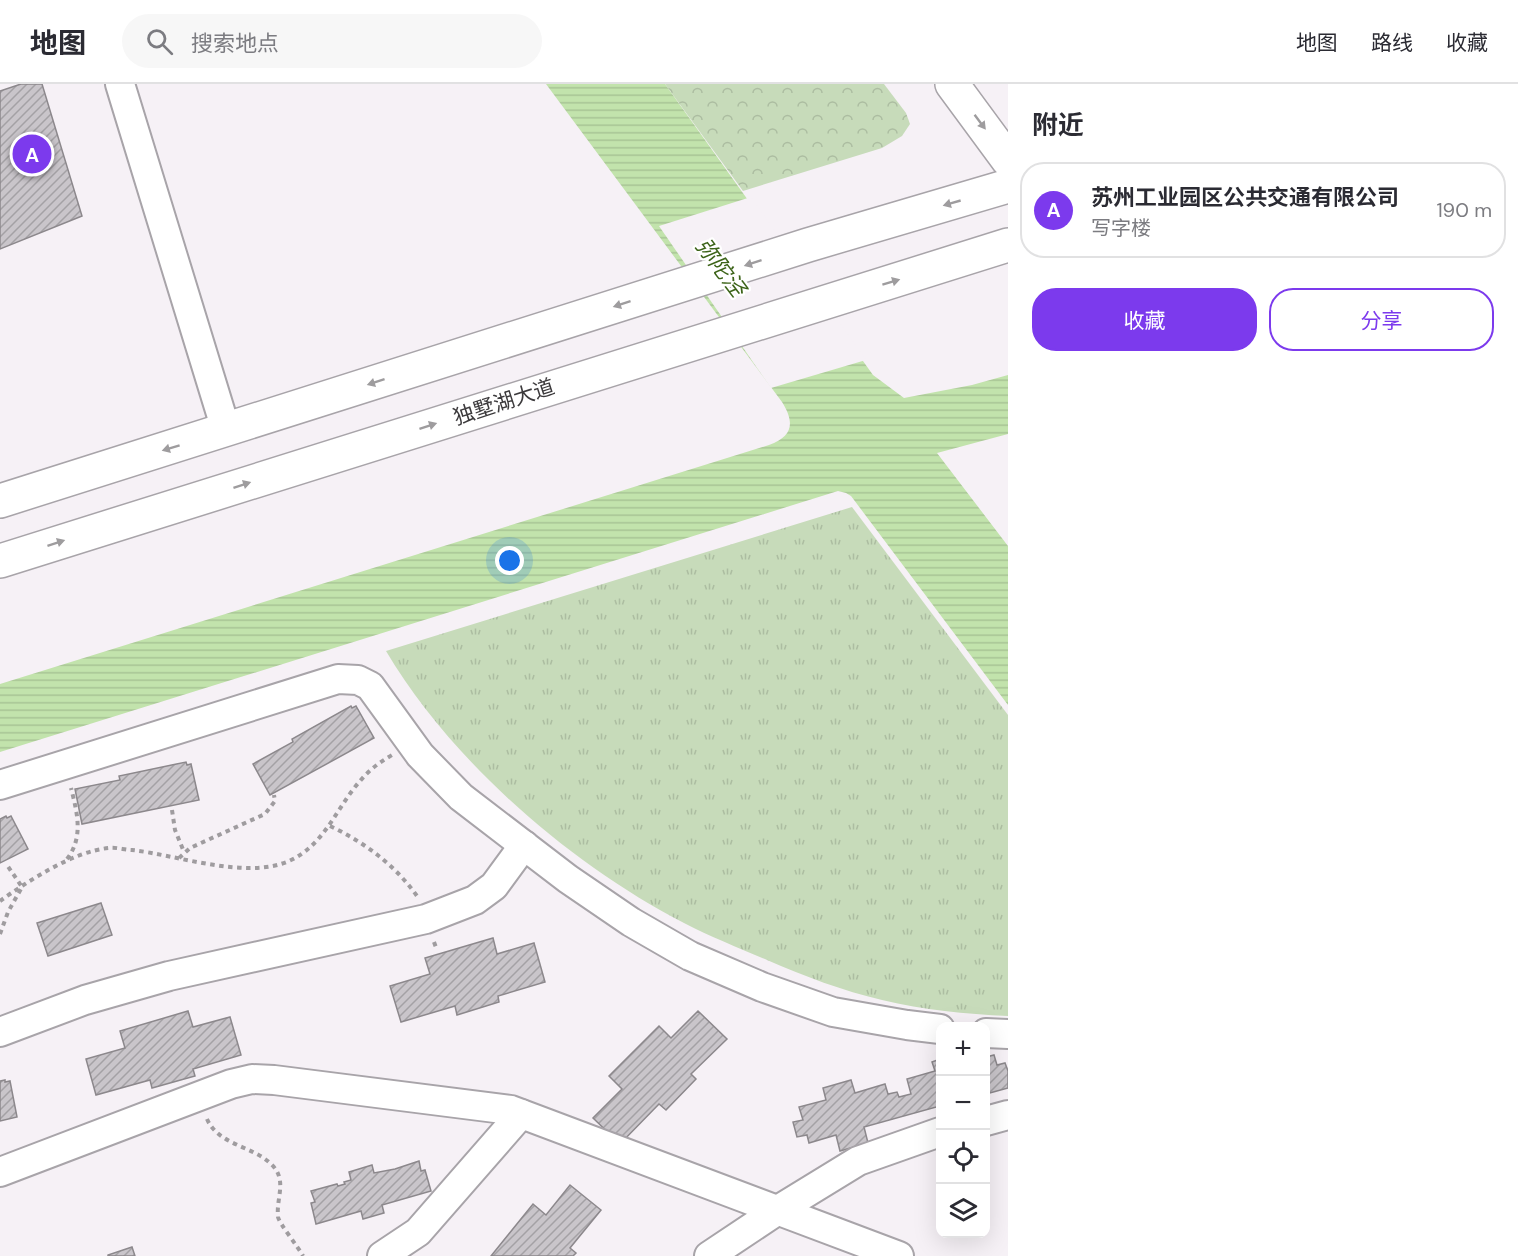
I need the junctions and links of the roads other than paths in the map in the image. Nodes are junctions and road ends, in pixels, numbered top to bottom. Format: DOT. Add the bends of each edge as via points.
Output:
graph roads {
  1 [pos="120,84"];
  2 [pos="951,84"];
  3 [pos="1008,160"];
  4 [pos="1008,186"];
  5 [pos="1008,245"];
  6 [pos="226,430"];
  7 [pos="0,501"];
  8 [pos="0,561"];
  9 [pos="0,785"];
  10 [pos="524,845"];
  11 [pos="936,1029"];
  12 [pos="0,1032"];
  13 [pos="990,1033"];
  14 [pos="1008,1034"];
  15 [pos="522,1114"];
  16 [pos="1008,1115"];
  17 [pos="990,1119"];
  18 [pos="936,1133"];
  19 [pos="0,1173"];
  20 [pos="778,1210"];
  21 [pos="382,1256"];
  22 [pos="709,1256"];
  23 [pos="898,1256"];
  1 -- 6 [label="lane"];
  2 -- 3 [label="main road, one-way"];
  4 -- 6 [label="main road, one-way" via="808,245"];
  8 -- 5 [label="main road, 独墅湖大道, one-way"];
  6 -- 7 [label="main road, one-way"];
  9 -- 10 [label="lane" via="338,679 358,680 370,686 420,756 461,797"];
  10 -- 11 [label="lane" via="631,922 690,956 833,1012"];
  10 -- 12 [label="lane" via="494,886 475,900 426,919 169,976 85,1000"];
  13 -- 14 [label="lane"];
  15 -- 19 [label="lane" via="252,1079 200,1095"];
  15 -- 20 [label="lane"];
  15 -- 21 [label="lane" via="418,1232"];
  16 -- 17 [label="lane"];
  18 -- 20 [label="lane" via="858,1161"];
  20 -- 22 [label="lane"];
  20 -- 23 [label="lane"];
}
